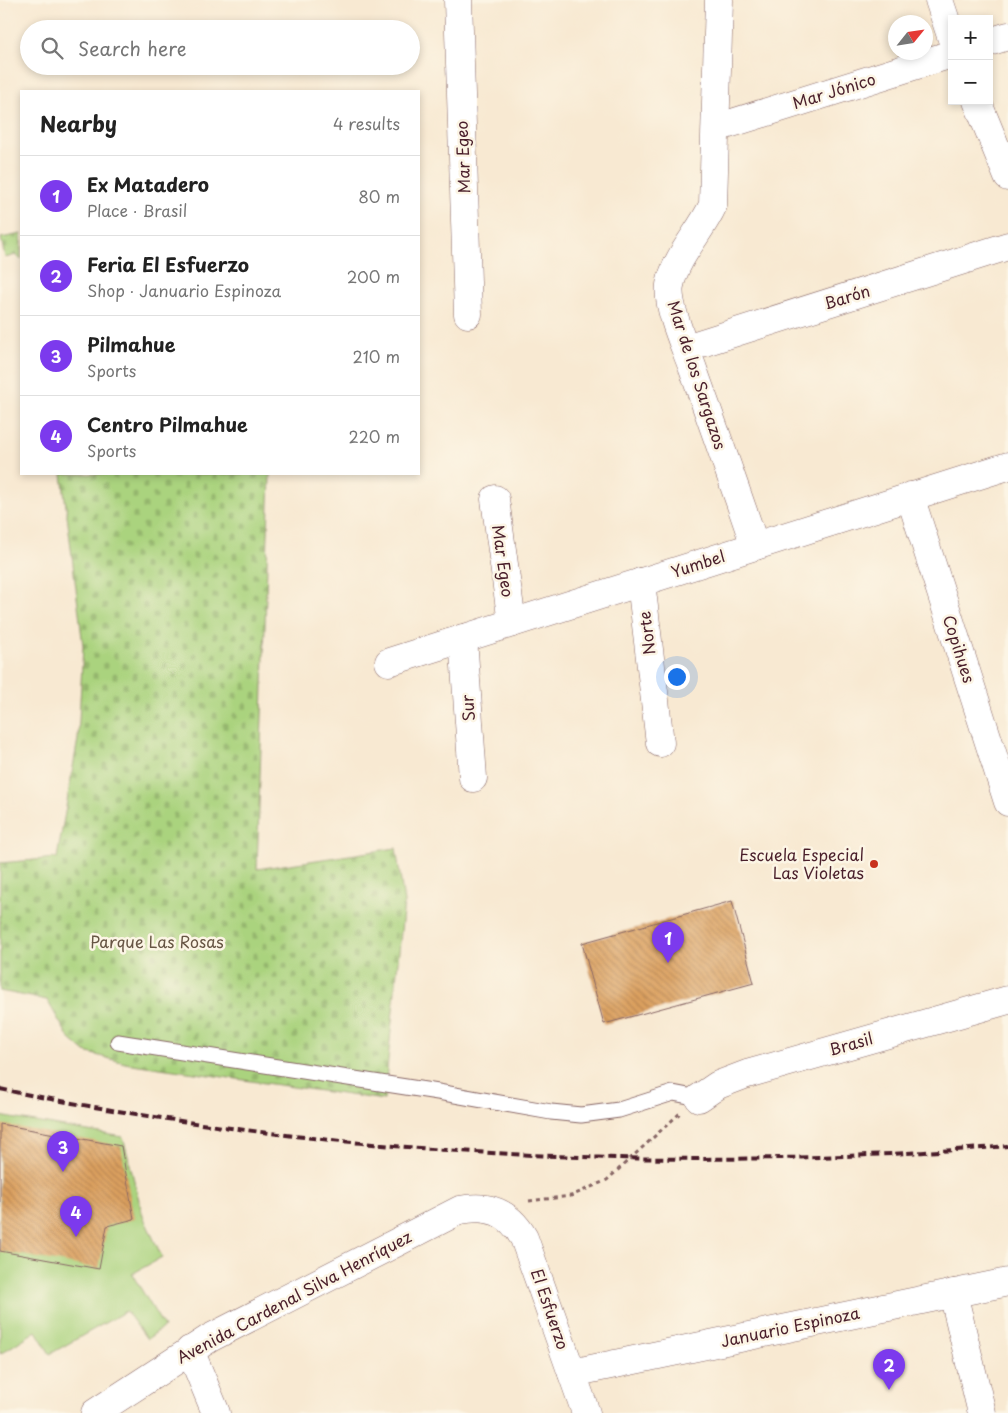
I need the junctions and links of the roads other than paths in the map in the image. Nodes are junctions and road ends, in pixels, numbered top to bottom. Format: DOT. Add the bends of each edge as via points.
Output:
graph roads {
  1 [pos="458,0"];
  2 [pos="719,0"];
  3 [pos="939,0"];
  4 [pos="948,27"];
  5 [pos="1008,36"];
  6 [pos="993,41"];
  7 [pos="948,55"];
  8 [pos="979,105"];
  9 [pos="716,128"];
  10 [pos="1008,176"];
  11 [pos="1008,246"];
  12 [pos="468,314"];
  13 [pos="686,348"];
  14 [pos="1008,466"];
  15 [pos="910,496"];
  16 [pos="495,499"];
  17 [pos="755,546"];
  18 [pos="640,582"];
  19 [pos="512,623"];
  20 [pos="463,638"];
  21 [pos="389,662"];
  22 [pos="660,743"];
  23 [pos="473,778"];
  24 [pos="1008,802"];
  25 [pos="1008,1000"];
  26 [pos="118,1042"];
  27 [pos="698,1098"];
  28 [pos="494,1210"];
  29 [pos="1008,1282"];
  30 [pos="953,1293"];
  31 [pos="190,1350"];
  32 [pos="572,1373"];
  33 [pos="95,1413"];
  34 [pos="216,1413"];
  35 [pos="586,1413"];
  36 [pos="982,1413"];
  1 -- 12 [label="street, Mar Egeo"];
  2 -- 9 [label="street, Mar de los Sargazos"];
  3 -- 4 [label="street"];
  5 -- 6 [label="street"];
  7 -- 9 [label="street, Mar Jónico"];
  8 -- 10 [label="street"];
  9 -- 13 [label="street, Mar de los Sargazos" via="712,205 706,222 674,273 670,288 671,302"];
  11 -- 13 [label="street, Barón"];
  13 -- 17 [label="street, Mar de los Sargazos"];
  14 -- 15 [label="street, Yumbel"];
  15 -- 17 [label="street, Yumbel"];
  15 -- 24 [label="street, Copihues"];
  16 -- 19 [label="street, Mar Egeo"];
  17 -- 18 [label="street, Yumbel"];
  18 -- 19 [label="street, Yumbel"];
  18 -- 22 [label="street, Norte"];
  19 -- 20 [label="street, Yumbel"];
  20 -- 21 [label="street, Yumbel"];
  20 -- 23 [label="street, Sur"];
  25 -- 27 [label="street, Brasil" via="747,1074"];
  26 -- 27 [label="lane" via="581,1115 619,1110 673,1093"];
  28 -- 31 [label="street, Avenida Cardenal Silva Henríquez" via="460,1210"];
  28 -- 32 [label="street, El Esfuerzo" via="517,1227 530,1251"];
  29 -- 30 [label="street, Januario Espinoza"];
  30 -- 32 [label="street, Januario Espinoza"];
  30 -- 36 [label="street"];
  31 -- 33 [label="street, Avenida Cardenal Silva Henríquez"];
  31 -- 34 [label="street"];
  32 -- 35 [label="street, El Esfuerzo"];
}
